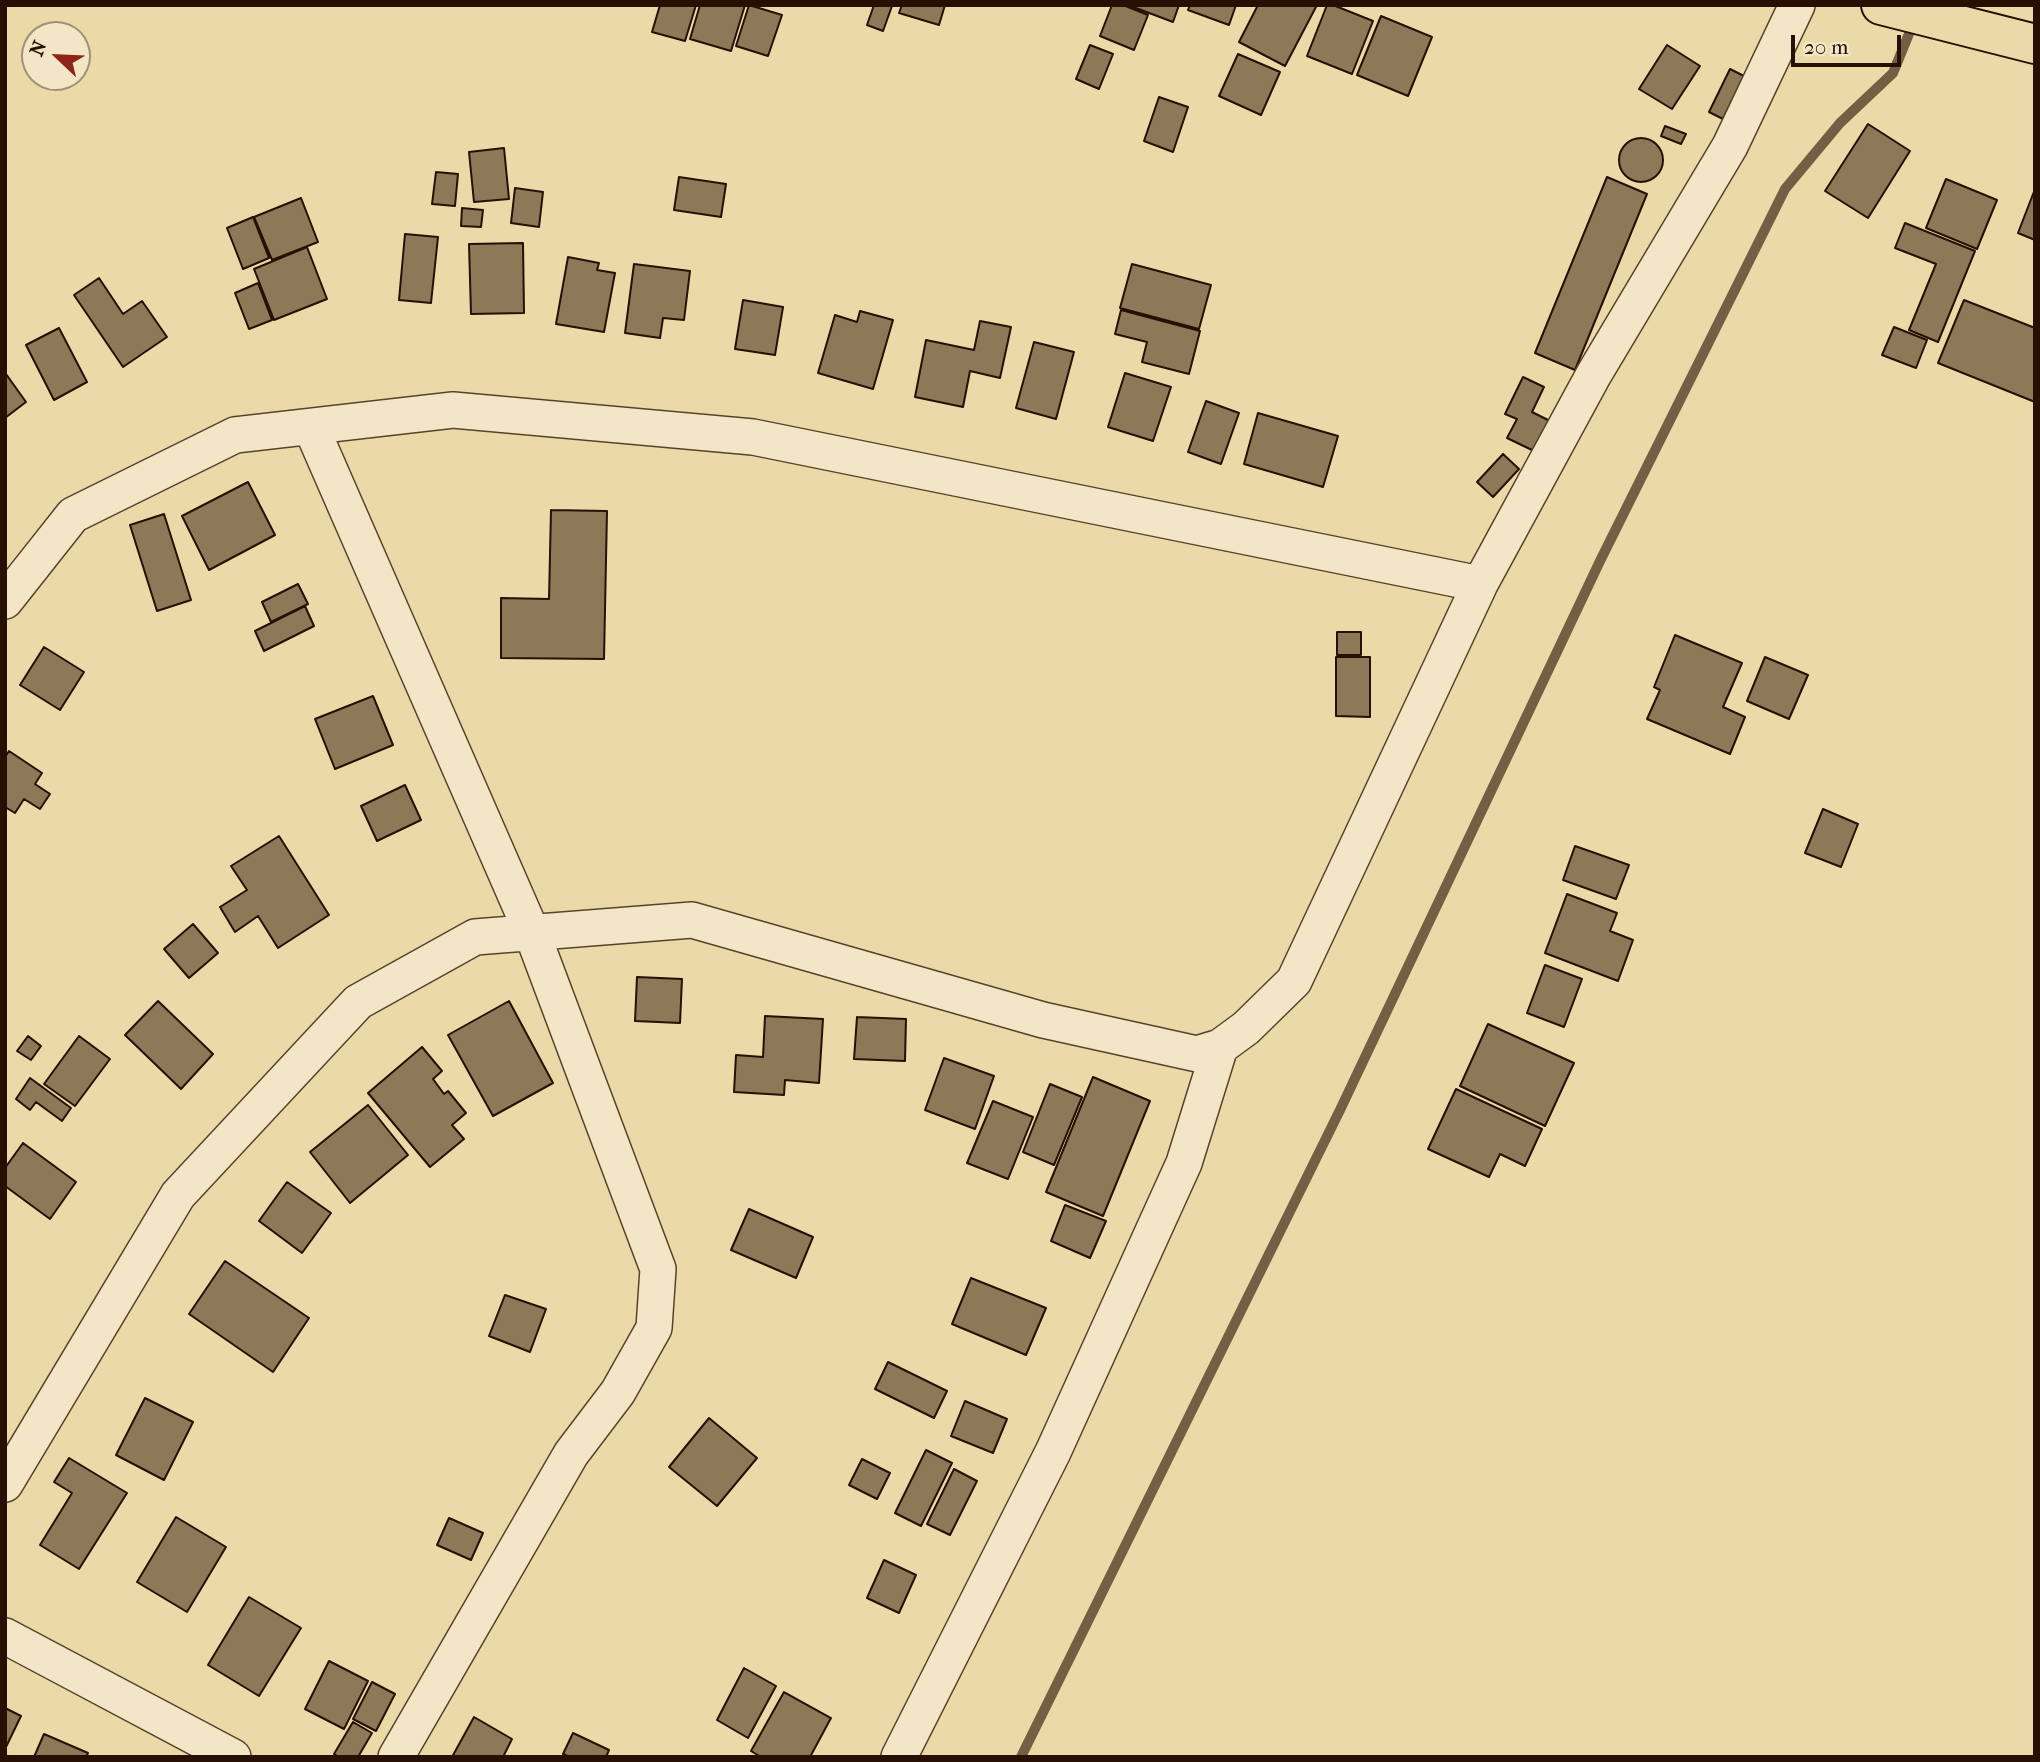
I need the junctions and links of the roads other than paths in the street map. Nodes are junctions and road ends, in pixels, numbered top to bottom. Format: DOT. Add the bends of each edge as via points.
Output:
graph roads {
  1 [pos="1797,5"];
  2 [pos="1881,5"];
  3 [pos="1953,16"];
  4 [pos="2035,44"];
  5 [pos="312,427"];
  6 [pos="1480,584"];
  7 [pos="5,601"];
  8 [pos="532,933"];
  9 [pos="1220,1047"];
  10 [pos="5,1484"];
  11 [pos="5,1636"];
  12 [pos="233,1757"];
  13 [pos="396,1757"];
  14 [pos="899,1757"];
  1 -- 6 [label="street" via="1730,146 1594,374"];
  2 -- 3 [label="main road"];
  3 -- 4 [label="main road"];
  5 -- 6 [label="street" via="453,410 753,437"];
  5 -- 7 [label="street" via="235,435 73,515"];
  5 -- 8 [label="street"];
  6 -- 9 [label="street" via="1294,981"];
  8 -- 9 [label="street" via="692,920 1044,1020 1197,1054"];
  8 -- 10 [label="street" via="475,937 358,1002 178,1195"];
  8 -- 13 [label="street" via="658,1269 654,1328 618,1392 571,1454"];
  9 -- 14 [label="street" via="1184,1163 1053,1452"];
  11 -- 12 [label="street"];
}
